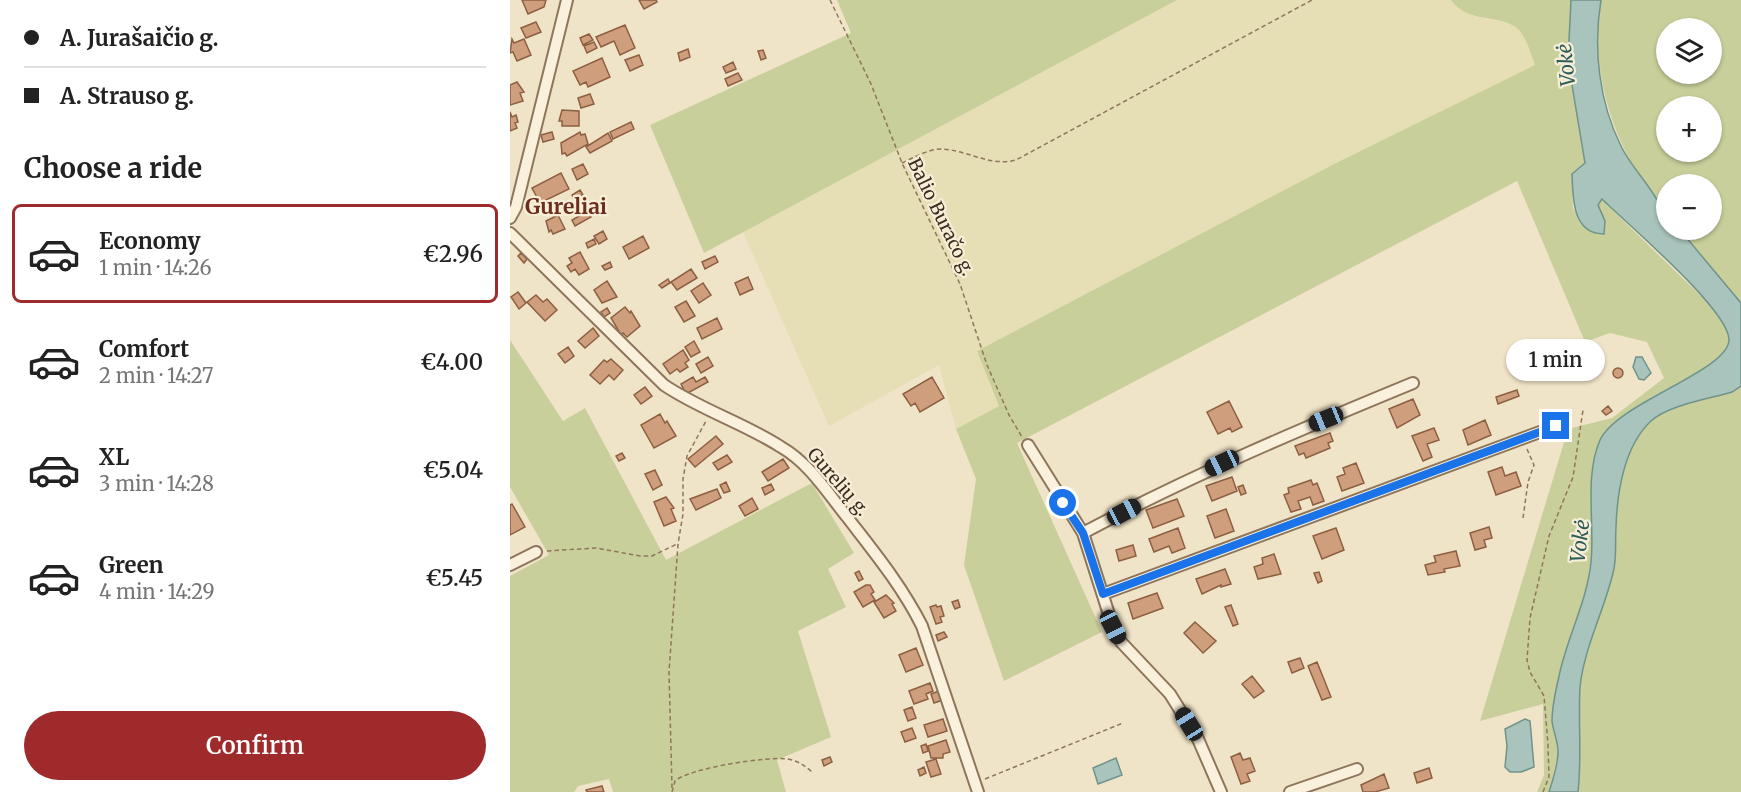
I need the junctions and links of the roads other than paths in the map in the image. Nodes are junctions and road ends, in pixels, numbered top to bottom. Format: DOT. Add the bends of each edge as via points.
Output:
graph roads {
  1 [pos="567,0"];
  2 [pos="510,218"];
  3 [pos="510,233"];
  4 [pos="1413,383"];
  5 [pos="1556,426"];
  6 [pos="1028,445"];
  7 [pos="1083,533"];
  8 [pos="536,552"];
  9 [pos="510,565"];
  10 [pos="1103,594"];
  11 [pos="1357,769"];
  12 [pos="977,787"];
  13 [pos="1221,792"];
  14 [pos="1290,792"];
  1 -- 2 [label="street" via="516,207"];
  3 -- 12 [label="street, Gurelių g." via="664,385 690,403 772,441 796,457 875,551 922,626"];
  4 -- 7 [label="street" via="1239,455"];
  5 -- 10 [label="street"];
  6 -- 7 [label="street"];
  7 -- 10 [label="street"];
  8 -- 9 [label="street"];
  10 -- 13 [label="street" via="1121,642 1170,694 1198,739"];
  11 -- 14 [label="street"];
}
